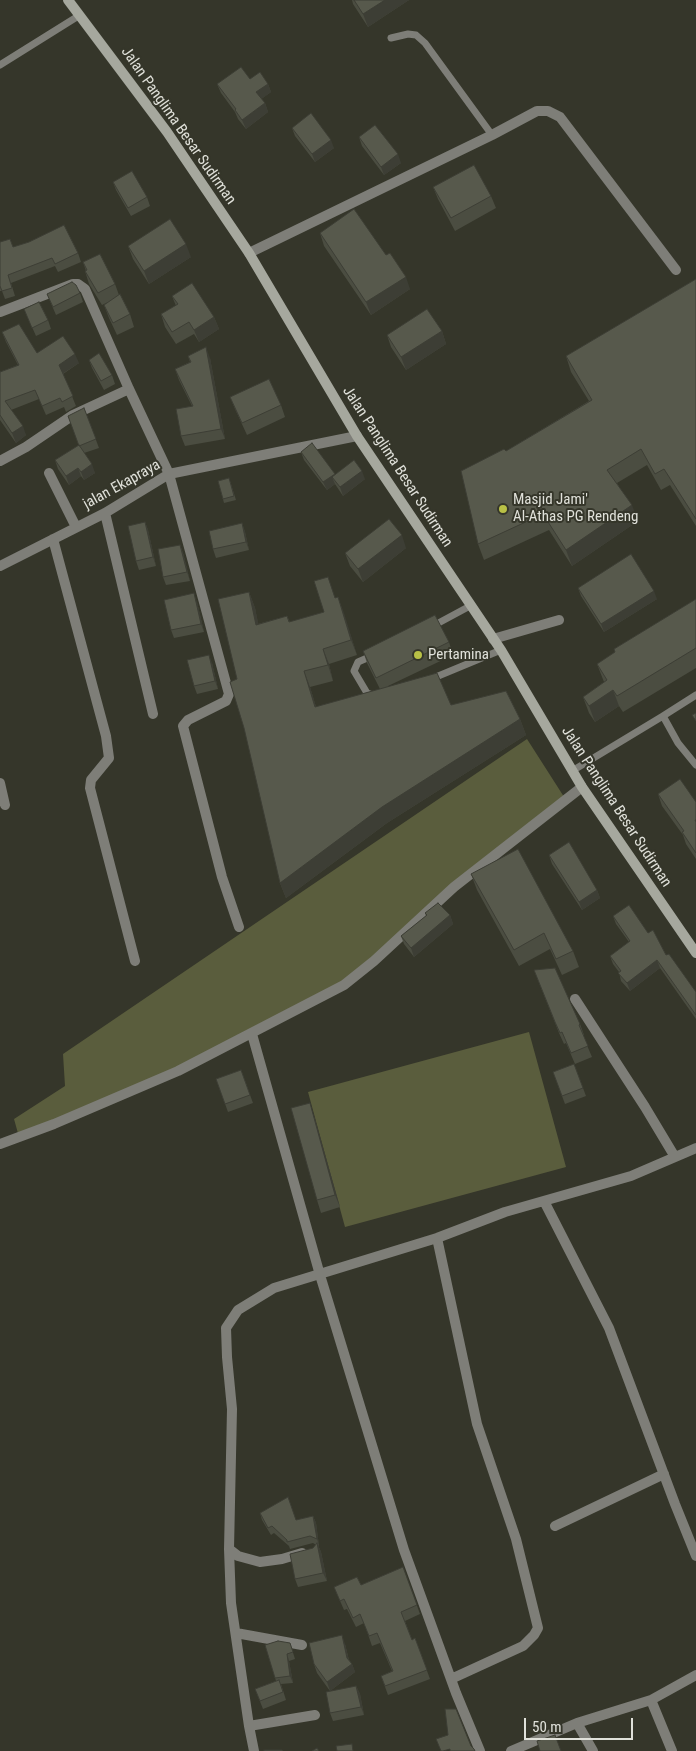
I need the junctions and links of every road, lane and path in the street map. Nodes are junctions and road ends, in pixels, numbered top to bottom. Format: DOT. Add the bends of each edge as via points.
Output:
graph roads {
  1 [pos="68,0"];
  2 [pos="80,15"];
  3 [pos="391,38"];
  4 [pos="0,66"];
  5 [pos="492,135"];
  6 [pos="248,253"];
  7 [pos="676,270"];
  8 [pos="0,312"];
  9 [pos="129,389"];
  10 [pos="357,436"];
  11 [pos="0,462"];
  12 [pos="49,472"];
  13 [pos="169,474"];
  14 [pos="105,513"];
  15 [pos="76,527"];
  16 [pos="53,539"];
  17 [pos="0,566"];
  18 [pos="470,606"];
  19 [pos="559,620"];
  20 [pos="426,629"];
  21 [pos="494,639"];
  22 [pos="384,650"];
  23 [pos="501,650"];
  24 [pos="420,683"];
  25 [pos="696,695"];
  26 [pos="379,697"];
  27 [pos="153,714"];
  28 [pos="663,716"];
  29 [pos="696,765"];
  30 [pos="572,771"];
  31 [pos="0,783"];
  32 [pos="582,787"];
  33 [pos="5,805"];
  34 [pos="239,927"];
  35 [pos="696,954"];
  36 [pos="135,961"];
  37 [pos="575,999"];
  38 [pos="252,1034"];
  39 [pos="0,1144"];
  40 [pos="696,1148"];
  41 [pos="675,1157"];
  42 [pos="544,1201"];
  43 [pos="437,1238"];
  44 [pos="320,1275"];
  45 [pos="664,1474"];
  46 [pos="555,1526"];
  47 [pos="229,1549"];
  48 [pos="314,1550"];
  49 [pos="696,1556"];
  50 [pos="236,1633"];
  51 [pos="302,1644"];
  52 [pos="696,1675"];
  53 [pos="451,1679"];
  54 [pos="651,1700"];
  55 [pos="315,1714"];
  56 [pos="577,1723"];
  57 [pos="249,1726"];
  58 [pos="254,1751"];
  59 [pos="480,1751"];
  60 [pos="512,1751"];
  61 [pos="593,1751"];
  62 [pos="672,1751"];
  1 -- 2 [label="main road, Jalan Panglima Besar Sudirman"];
  2 -- 4 [label="lane"];
  2 -- 6 [label="main road, Jalan Panglima Besar Sudirman" via="167,132"];
  3 -- 5 [label="lane" via="416,35 425,43"];
  5 -- 6 [label="street"];
  5 -- 7 [label="street" via="537,111 548,111 560,117"];
  6 -- 10 [label="main road, Jalan Panglima Besar Sudirman"];
  8 -- 9 [label="street" via="78,284 85,289"];
  9 -- 11 [label="street" via="73,415"];
  9 -- 13 [label="street"];
  10 -- 13 [label="street, jalan Ekapraya"];
  10 -- 18 [label="main road, Jalan Panglima Besar Sudirman"];
  12 -- 15 [label="street"];
  13 -- 14 [label="street, jalan Ekapraya"];
  13 -- 34 [label="street" via="230,694 226,701 188,720 183,726 222,877"];
  14 -- 15 [label="street, jalan Ekapraya"];
  14 -- 27 [label="street"];
  15 -- 16 [label="street, jalan Ekapraya"];
  16 -- 17 [label="street, jalan Ekapraya"];
  16 -- 36 [label="street" via="106,736 109,758 91,780 90,788"];
  18 -- 20 [label="lane"];
  18 -- 21 [label="main road, Jalan Panglima Besar Sudirman"];
  19 -- 21 [label="street"];
  21 -- 23 [label="main road, Jalan Panglima Besar Sudirman"];
  22 -- 26 [label="lane" via="358,662 354,671 367,693"];
  23 -- 24 [label="lane"];
  23 -- 30 [label="main road, Jalan Panglima Besar Sudirman"];
  25 -- 28 [label="lane"];
  28 -- 29 [label="lane" via="678,743"];
  28 -- 30 [label="lane"];
  30 -- 32 [label="main road, Jalan Panglima Besar Sudirman"];
  31 -- 33 [label="street"];
  32 -- 35 [label="main road, Jalan Panglima Besar Sudirman"];
  32 -- 38 [label="street" via="454,887 344,985"];
  37 -- 41 [label="street"];
  38 -- 39 [label="street" via="178,1071"];
  38 -- 44 [label="street"];
  40 -- 41 [label="street"];
  41 -- 42 [label="street" via="631,1176"];
  42 -- 43 [label="street"];
  42 -- 45 [label="street" via="609,1328"];
  43 -- 44 [label="street"];
  43 -- 53 [label="street" via="477,1424 516,1539 538,1628 522,1646"];
  44 -- 47 [label="street" via="274,1288 238,1310 226,1328 232,1409"];
  44 -- 53 [label="street" via="404,1550"];
  45 -- 46 [label="street"];
  45 -- 49 [label="street"];
  47 -- 48 [label="street" via="246,1559 267,1562"];
  47 -- 50 [label="street"];
  50 -- 51 [label="street"];
  50 -- 57 [label="street"];
  52 -- 54 [label="street"];
  53 -- 59 [label="street"];
  54 -- 56 [label="street"];
  54 -- 62 [label="street"];
  55 -- 57 [label="street"];
  56 -- 60 [label="street"];
  56 -- 61 [label="street"];
  57 -- 58 [label="street"];
}
